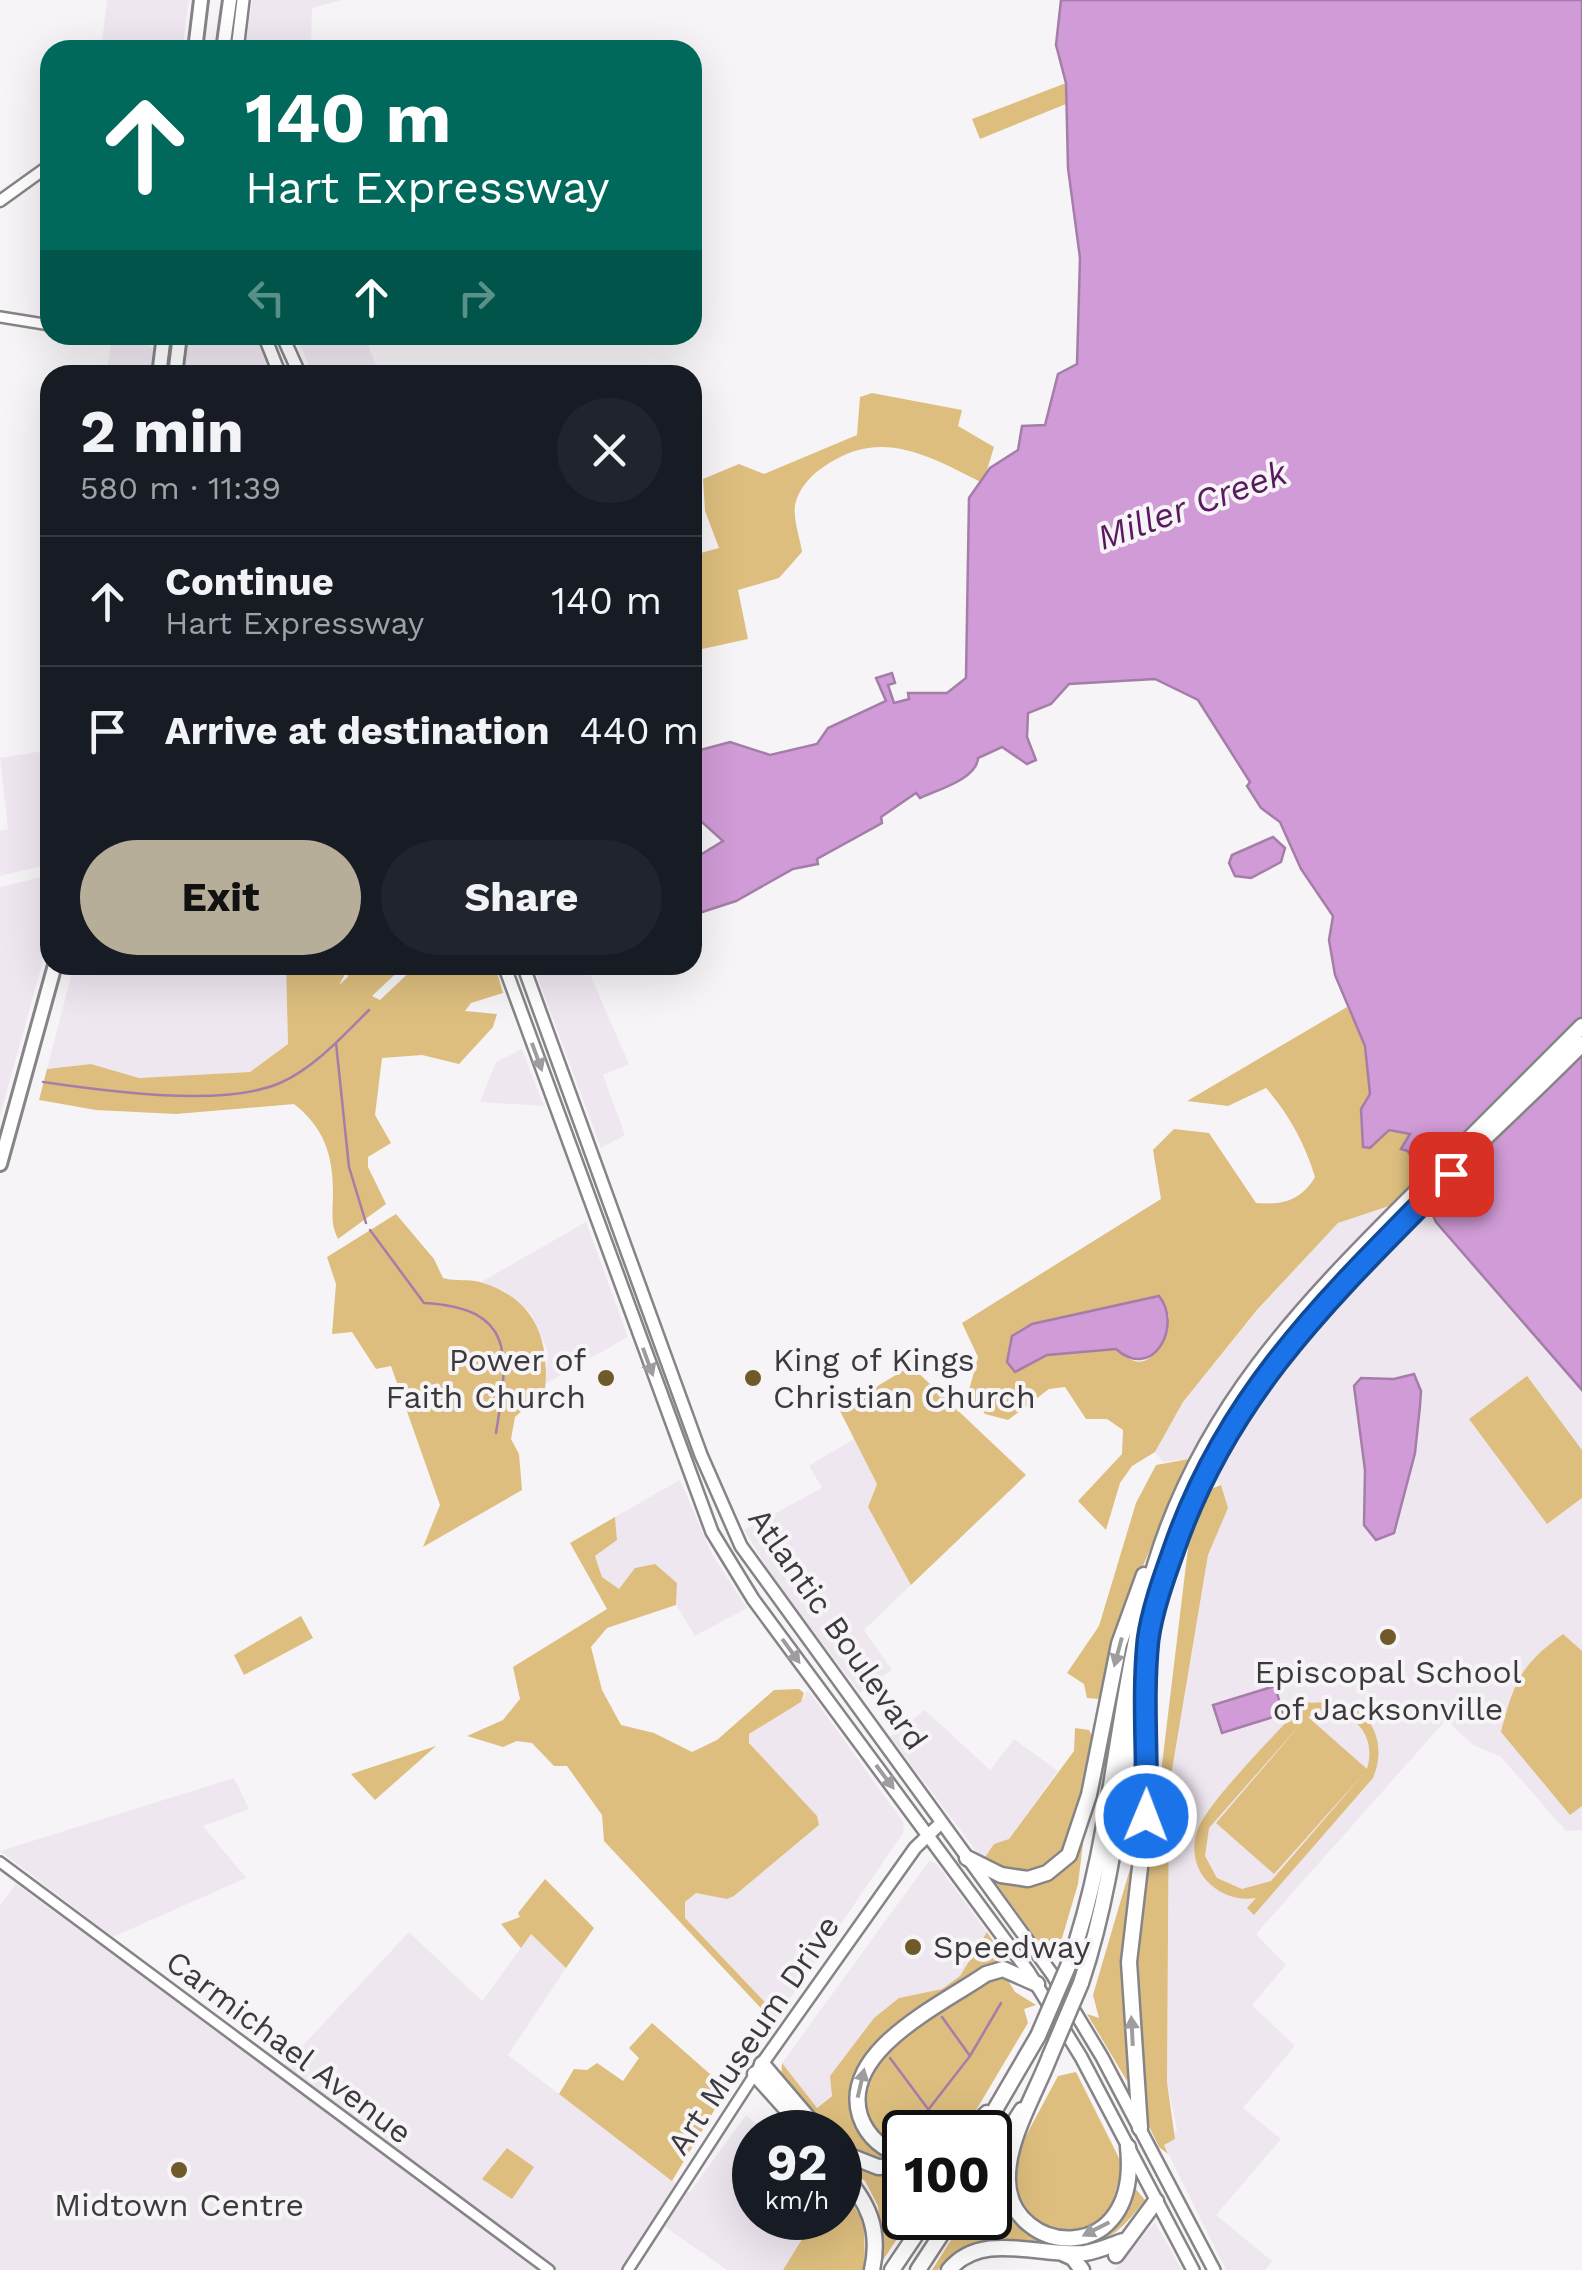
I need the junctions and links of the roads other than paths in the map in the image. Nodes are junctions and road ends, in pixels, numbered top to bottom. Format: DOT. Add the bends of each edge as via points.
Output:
graph roads {
  1 [pos="201,0"];
  2 [pos="230,0"];
  3 [pos="243,0"];
  4 [pos="196,40"];
  5 [pos="224,40"];
  6 [pos="237,40"];
  7 [pos="40,171"];
  8 [pos="0,201"];
  9 [pos="0,318"];
  10 [pos="40,324"];
  11 [pos="52,975"];
  12 [pos="508,975"];
  13 [pos="527,975"];
  14 [pos="1582,1026"];
  15 [pos="1582,1044"];
  16 [pos="0,1164"];
  17 [pos="1190,1491"];
  18 [pos="1167,1529"];
  19 [pos="1148,1639"];
  20 [pos="941,1823"];
  21 [pos="928,1835"];
  22 [pos="967,1858"];
  23 [pos="0,1862"];
  24 [pos="1036,1984"];
  25 [pos="1050,2056"];
  26 [pos="759,2069"];
  27 [pos="1018,2074"];
  28 [pos="790,2110"];
  29 [pos="799,2110"];
  30 [pos="988,2110"];
  31 [pos="996,2110"];
  32 [pos="1012,2122"];
  33 [pos="1140,2128"];
  34 [pos="882,2145"];
  35 [pos="1128,2147"];
  36 [pos="1170,2186"];
  37 [pos="862,2200"];
  38 [pos="1156,2202"];
  39 [pos="912,2240"];
  40 [pos="938,2240"];
  41 [pos="1061,2253"];
  42 [pos="550,2270"];
  43 [pos="628,2270"];
  44 [pos="872,2270"];
  45 [pos="892,2270"];
  46 [pos="918,2270"];
  47 [pos="949,2270"];
  48 [pos="1082,2270"];
  49 [pos="1193,2270"];
  50 [pos="1214,2270"];
  1 -- 4 [label="highway"];
  2 -- 5 [label="highway"];
  3 -- 6 [label="main road"];
  7 -- 8 [label="main road"];
  9 -- 10 [label="street"];
  11 -- 16 [label="highway"];
  12 -- 21 [label="main road, Atlantic Boulevard, one-way" via="710,1526 753,1599"];
  13 -- 20 [label="main road, Atlantic Boulevard" via="726,1517 774,1597"];
  14 -- 17 [label="highway" via="1290,1321 1237,1391"];
  15 -- 17 [label="highway" via="1302,1326"];
  17 -- 18 [label="highway"];
  17 -- 19 [label="highway"];
  18 -- 22 [label="highway, one-way" via="1119,1644 1089,1795 1069,1854 1028,1879 1001,1876"];
  18 -- 27 [label="highway, bridge" via="1136,1640 1099,1862 1069,1964"];
  19 -- 25 [label="highway, bridge" via="1111,1875 1081,1983"];
  33 -- 19 [label="highway, one-way" via="1129,1962 1146,1816"];
  20 -- 21 [label="main road, Art Museum Drive"];
  20 -- 22 [label="main road, Atlantic Boulevard"];
  21 -- 24 [label="main road, Atlantic Boulevard"];
  21 -- 26 [label="main road, Art Museum Drive"];
  22 -- 33 [label="main road, Atlantic Boulevard" via="1052,1974"];
  23 -- 42 [label="street, Carmichael Avenue"];
  34 -- 24 [label="highway, one-way" via="862,2123 857,2095 871,2057 986,1974 1004,1969"];
  24 -- 35 [label="main road, Atlantic Boulevard"];
  25 -- 32 [label="highway"];
  35 -- 25 [label="highway, one-way" via="1125,2202 1099,2230 1077,2238 1053,2236 1020,2216 1009,2194 1009,2166"];
  26 -- 28 [label="highway"];
  26 -- 29 [label="highway"];
  26 -- 43 [label="street, Art Museum Drive"];
  27 -- 30 [label="highway"];
  27 -- 31 [label="highway"];
  33 -- 36 [label="main road, Atlantic Boulevard"];
  35 -- 38 [label="main road, Atlantic Boulevard"];
  36 -- 38 [label="main road"];
  36 -- 50 [label="main road, Atlantic Boulevard"];
  37 -- 44 [label="highway" via="875,2235"];
  38 -- 41 [label="highway" via="1120,2248"];
  38 -- 49 [label="main road, Atlantic Boulevard"];
  39 -- 45 [label="highway"];
  40 -- 46 [label="highway"];
  41 -- 47 [label="highway" via="986,2248 966,2254"];
  41 -- 48 [label="highway"];
}
